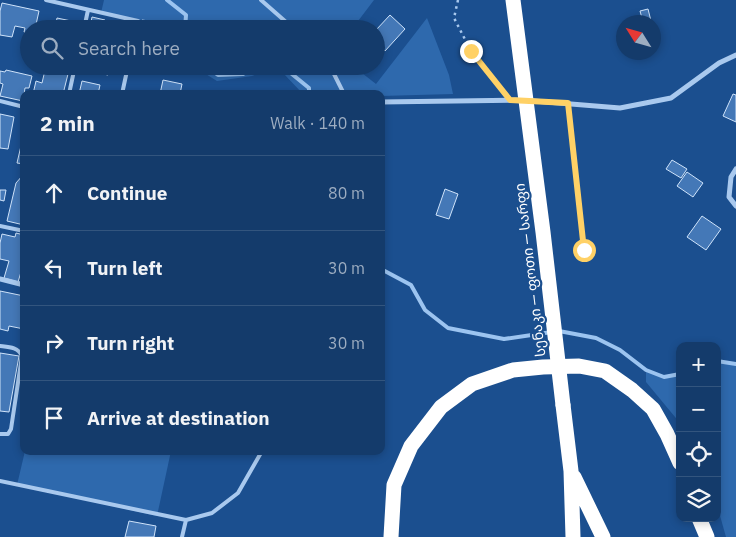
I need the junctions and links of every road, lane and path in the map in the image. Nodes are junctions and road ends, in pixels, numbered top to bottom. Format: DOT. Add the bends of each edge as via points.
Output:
graph roads {
  1 [pos="46,0"];
  2 [pos="261,0"];
  3 [pos="458,0"];
  4 [pos="513,0"];
  5 [pos="88,10"];
  6 [pos="86,20"];
  7 [pos="133,20"];
  8 [pos="284,20"];
  9 [pos="736,55"];
  10 [pos="73,75"];
  11 [pos="126,75"];
  12 [pos="334,75"];
  13 [pos="70,90"];
  14 [pos="123,90"];
  15 [pos="342,90"];
  16 [pos="510,100"];
  17 [pos="0,101"];
  18 [pos="385,102"];
  19 [pos="568,103"];
  20 [pos="20,106"];
  21 [pos="736,169"];
  22 [pos="736,206"];
  23 [pos="0,226"];
  24 [pos="20,230"];
  25 [pos="584,250"];
  26 [pos="0,279"];
  27 [pos="20,284"];
  28 [pos="0,346"];
  29 [pos="20,353"];
  30 [pos="20,369"];
  31 [pos="0,434"];
  32 [pos="676,454"];
  33 [pos="260,455"];
  34 [pos="571,471"];
  35 [pos="0,481"];
  36 [pos="186,520"];
  37 [pos="701,522"];
  38 [pos="573,536"];
  39 [pos="182,537"];
  40 [pos="391,537"];
  41 [pos="603,537"];
  42 [pos="707,537"];
  1 -- 5 [label="lane"];
  2 -- 8 [label="lane"];
  3 -- 16 [label="path" via="454,18 471,51"];
  4 -- 34 [label="highway, სენაკი — ფოთი — სარფი, bridge"];
  5 -- 6 [label="lane"];
  5 -- 7 [label="lane"];
  9 -- 19 [label="street" via="719,63 671,98 620,108"];
  10 -- 13 [label="lane"];
  11 -- 14 [label="lane"];
  12 -- 15 [label="lane"];
  16 -- 18 [label="street"];
  16 -- 19 [label="street"];
  17 -- 20 [label="lane"];
  19 -- 25 [label="lane"];
  21 -- 22 [label="street" via="731,177 729,197"];
  23 -- 24 [label="lane"];
  26 -- 27 [label="street"];
  28 -- 29 [label="lane" via="15,348"];
  30 -- 31 [label="lane" via="11,429 8,434"];
  32 -- 40 [label="highway" via="653,410 605,371 579,366 513,370 472,384 441,407 411,446 394,485"];
  33 -- 36 [label="lane" via="238,493 212,514"];
  34 -- 38 [label="highway, სენაკი — ფოთი — სარფი"];
  34 -- 41 [label="highway"];
  35 -- 36 [label="lane"];
  36 -- 39 [label="lane"];
  37 -- 42 [label="highway"];
}
